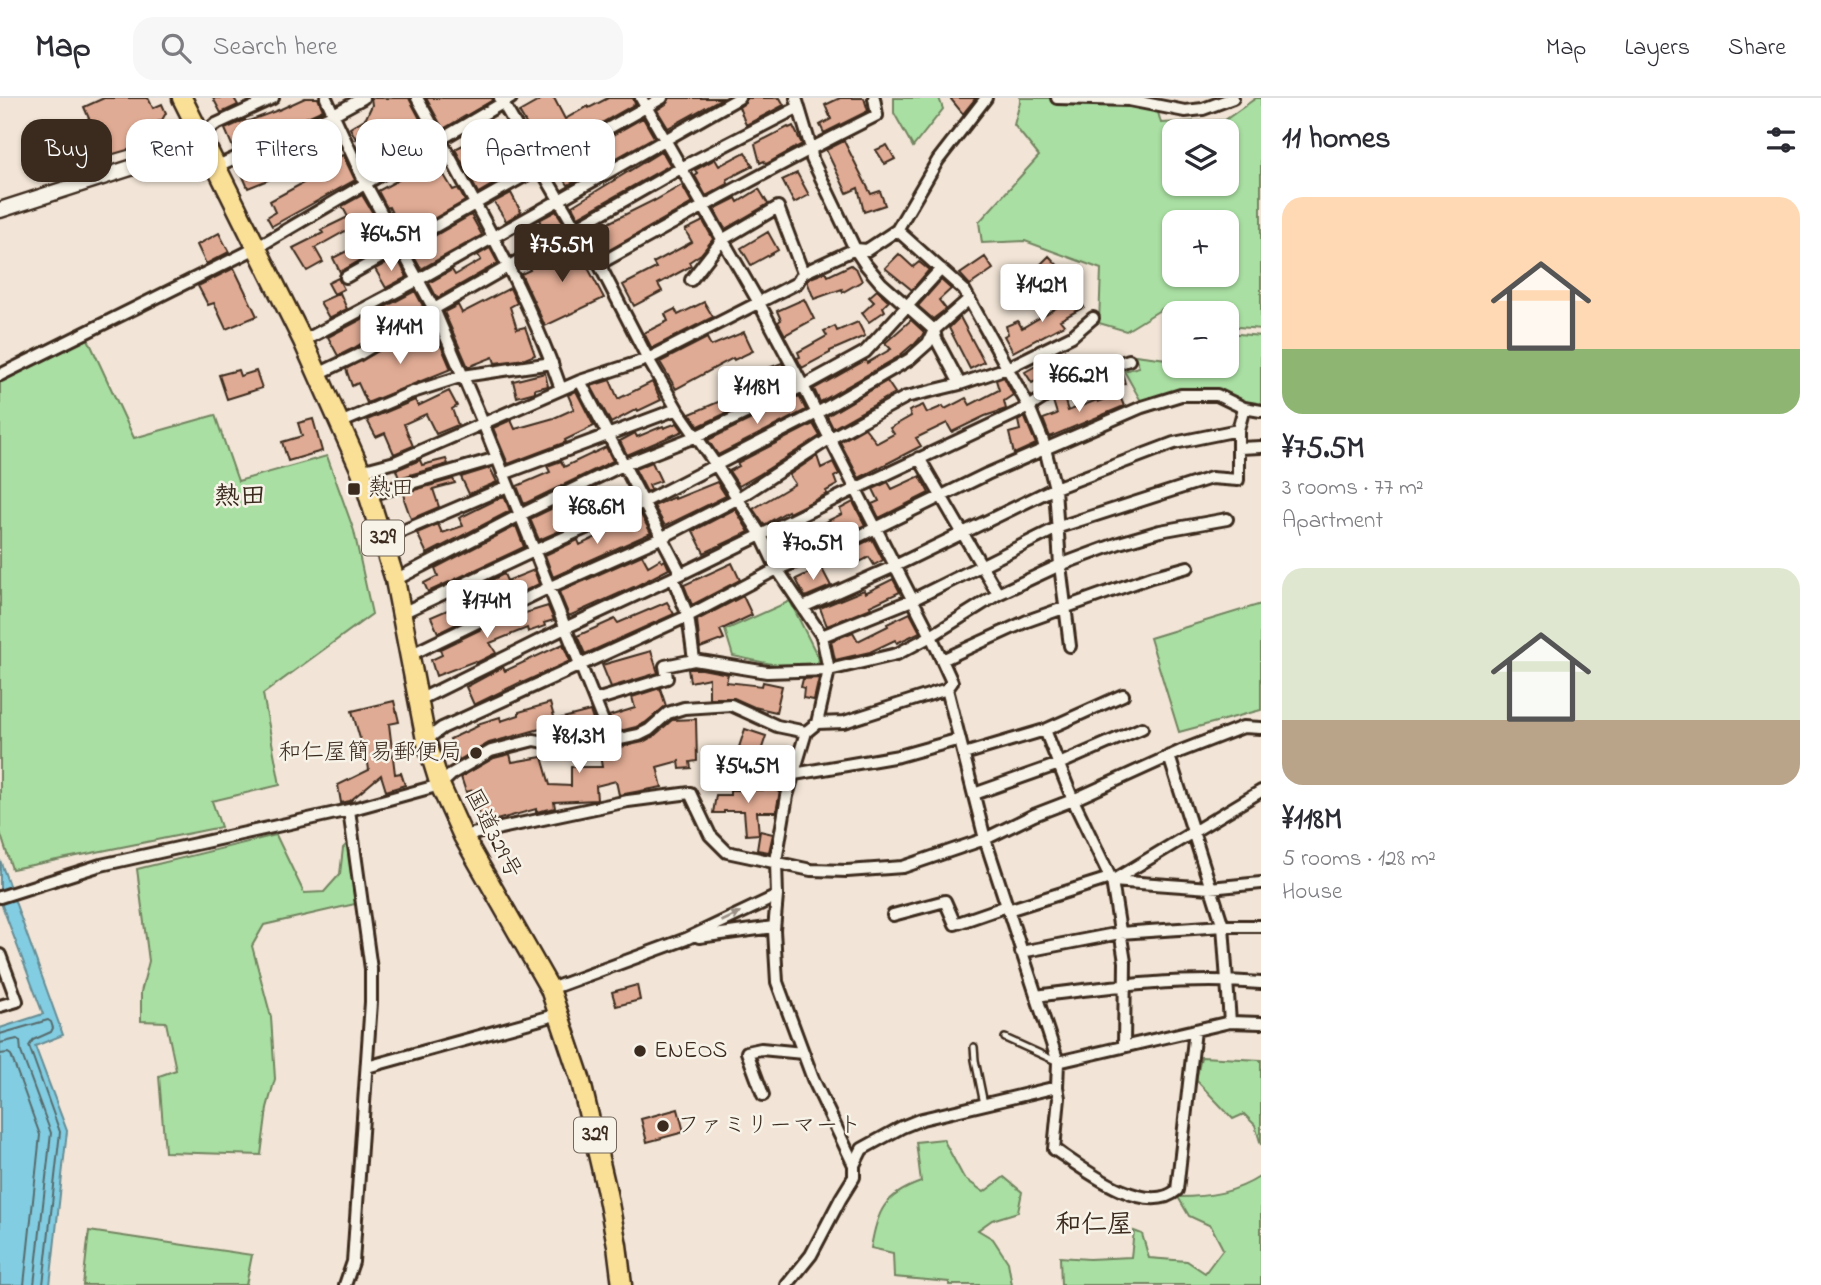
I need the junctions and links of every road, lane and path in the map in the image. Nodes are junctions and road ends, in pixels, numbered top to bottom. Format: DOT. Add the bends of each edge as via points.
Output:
graph roads {
  1 [pos="182,98"];
  2 [pos="273,98"];
  3 [pos="326,98"];
  4 [pos="363,98"];
  5 [pos="417,98"];
  6 [pos="663,98"];
  7 [pos="739,98"];
  8 [pos="874,98"];
  9 [pos="986,98"];
  10 [pos="1057,98"];
  11 [pos="1233,98"];
  12 [pos="505,99"];
  13 [pos="797,102"];
  14 [pos="643,103"];
  15 [pos="332,115"];
  16 [pos="192,119"];
  17 [pos="430,119"];
  18 [pos="515,119"];
  19 [pos="615,121"];
  20 [pos="218,123"];
  21 [pos="447,134"];
  22 [pos="664,139"];
  23 [pos="811,148"];
  24 [pos="447,149"];
  25 [pos="218,166"];
  26 [pos="681,168"];
  27 [pos="126,169"];
  28 [pos="218,173"];
  29 [pos="371,182"];
  30 [pos="516,182"];
  31 [pos="549,182"];
  32 [pos="366,185"];
  33 [pos="559,200"];
  34 [pos="476,205"];
  35 [pos="703,206"];
  36 [pos="0,210"];
  37 [pos="576,229"];
  38 [pos="897,230"];
  39 [pos="493,237"];
  40 [pos="722,240"];
  41 [pos="400,247"];
  42 [pos="256,248"];
  43 [pos="855,249"];
  44 [pos="599,264"];
  45 [pos="509,267"];
  46 [pos="940,269"];
  47 [pos="803,273"];
  48 [pos="346,278"];
  49 [pos="418,280"];
  50 [pos="691,280"];
  51 [pos="969,299"];
  52 [pos="758,302"];
  53 [pos="908,306"];
  54 [pos="434,309"];
  55 [pos="1093,318"];
  56 [pos="933,330"];
  57 [pos="303,341"];
  58 [pos="648,359"];
  59 [pos="1129,360"];
  60 [pos="552,363"];
  61 [pos="1007,368"];
  62 [pos="318,374"];
  63 [pos="0,375"];
  64 [pos="463,376"];
  65 [pos="580,381"];
  66 [pos="960,383"];
  67 [pos="803,386"];
  68 [pos="561,389"];
  69 [pos="1029,407"];
  70 [pos="1244,408"];
  71 [pos="677,409"];
  72 [pos="1261,411"];
  73 [pos="817,413"];
  74 [pos="340,423"];
  75 [pos="483,423"];
  76 [pos="1238,430"];
  77 [pos="608,436"];
  78 [pos="697,436"];
  79 [pos="830,439"];
  80 [pos="1261,447"];
  81 [pos="1044,448"];
  82 [pos="1239,448"];
  83 [pos="497,458"];
  84 [pos="919,458"];
  85 [pos="623,465"];
  86 [pos="716,466"];
  87 [pos="361,471"];
  88 [pos="503,474"];
  89 [pos="508,486"];
  90 [pos="1055,488"];
  91 [pos="855,489"];
  92 [pos="370,495"];
  93 [pos="940,496"];
  94 [pos="737,499"];
  95 [pos="642,503"];
  96 [pos="520,515"];
  97 [pos="1227,519"];
  98 [pos="874,527"];
  99 [pos="1059,527"];
  100 [pos="962,533"];
  101 [pos="761,536"];
  102 [pos="661,538"];
  103 [pos="384,539"];
  104 [pos="534,551"];
  105 [pos="982,565"];
  106 [pos="1060,565"];
  107 [pos="895,566"];
  108 [pos="1188,567"];
  109 [pos="777,569"];
  110 [pos="677,576"];
  111 [pos="395,580"];
  112 [pos="548,588"];
  113 [pos="998,594"];
  114 [pos="912,600"];
  115 [pos="803,607"];
  116 [pos="1065,607"];
  117 [pos="402,612"];
  118 [pos="688,616"];
  119 [pos="565,628"];
  120 [pos="822,636"];
  121 [pos="931,636"];
  122 [pos="1070,646"];
  123 [pos="410,655"];
  124 [pos="694,660"];
  125 [pos="943,660"];
  126 [pos="581,665"];
  127 [pos="829,670"];
  128 [pos="947,689"];
  129 [pos="1123,695"];
  130 [pos="419,699"];
  131 [pos="596,700"];
  132 [pos="817,723"];
  133 [pos="1142,728"];
  134 [pos="1261,728"];
  135 [pos="1045,730"];
  136 [pos="806,732"];
  137 [pos="960,739"];
  138 [pos="426,740"];
  139 [pos="611,741"];
  140 [pos="964,754"];
  141 [pos="1169,757"];
  142 [pos="1059,764"];
  143 [pos="794,774"];
  144 [pos="440,785"];
  145 [pos="1261,791"];
  146 [pos="974,794"];
  147 [pos="1073,800"];
  148 [pos="349,810"];
  149 [pos="1192,834"];
  150 [pos="463,836"];
  151 [pos="985,839"];
  152 [pos="776,861"];
  153 [pos="1111,880"];
  154 [pos="1261,883"];
  155 [pos="1210,888"];
  156 [pos="777,896"];
  157 [pos="0,897"];
  158 [pos="1007,908"];
  159 [pos="893,915"];
  160 [pos="1223,926"];
  161 [pos="1261,926"];
  162 [pos="774,927"];
  163 [pos="1121,933"];
  164 [pos="686,939"];
  165 [pos="1021,952"];
  166 [pos="0,955"];
  167 [pos="1226,980"];
  168 [pos="1261,983"];
  169 [pos="1125,984"];
  170 [pos="550,989"];
  171 [pos="1036,996"];
  172 [pos="0,1006"];
  173 [pos="559,1014"];
  174 [pos="1230,1021"];
  175 [pos="1261,1023"];
  176 [pos="1195,1030"];
  177 [pos="1005,1038"];
  178 [pos="1124,1046"];
  179 [pos="974,1047"];
  180 [pos="803,1053"];
  181 [pos="1058,1062"];
  182 [pos="367,1067"];
  183 [pos="1057,1087"];
  184 [pos="763,1095"];
  185 [pos="984,1104"];
  186 [pos="854,1165"];
  187 [pos="345,1285"];
  188 [pos="622,1285"];
  189 [pos="787,1285"];
  1 -- 16 [label="highway, 国道329号 / 329"];
  2 -- 20 [label="street"];
  3 -- 15 [label="street"];
  4 -- 15 [label="street"];
  5 -- 17 [label="street"];
  6 -- 14 [label="street"];
  7 -- 22 [label="street"];
  8 -- 23 [label="street" via="877,115"];
  9 -- 38 [label="street" via="938,160"];
  10 -- 11 [label="street" via="1129,100 1185,111"];
  12 -- 18 [label="street"];
  12 -- 21 [label="street"];
  13 -- 23 [label="street"];
  13 -- 26 [label="street"];
  14 -- 19 [label="street"];
  14 -- 22 [label="street"];
  15 -- 25 [label="street"];
  15 -- 32 [label="street"];
  22 -- 26 [label="street"];
  22 -- 33 [label="street"];
  23 -- 35 [label="street"];
  23 -- 43 [label="street"];
  24 -- 34 [label="street"];
  26 -- 35 [label="street"];
  26 -- 37 [label="street"];
  27 -- 36 [label="street"];
  28 -- 42 [label="highway, 国道329号 / 329"];
  29 -- 32 [label="street"];
  30 -- 34 [label="street"];
  31 -- 33 [label="street"];
  32 -- 41 [label="street"];
  32 -- 42 [label="street"];
  33 -- 37 [label="street"];
  33 -- 39 [label="street"];
  34 -- 39 [label="street"];
  34 -- 41 [label="street"];
  35 -- 40 [label="street"];
  35 -- 44 [label="street"];
  37 -- 44 [label="street"];
  37 -- 45 [label="street"];
  38 -- 43 [label="street" via="867,250"];
  38 -- 46 [label="street"];
  39 -- 45 [label="street"];
  39 -- 49 [label="street"];
  40 -- 47 [label="street" via="778,207"];
  40 -- 50 [label="street"];
  40 -- 52 [label="street"];
  41 -- 48 [label="street"];
  41 -- 49 [label="street"];
  42 -- 57 [label="highway, 国道329号 / 329"];
  42 -- 63 [label="street"];
  43 -- 47 [label="street"];
  43 -- 53 [label="street" via="881,283"];
  44 -- 58 [label="street"];
  45 -- 54 [label="street"];
  45 -- 60 [label="street"];
  46 -- 51 [label="street"];
  46 -- 53 [label="street"];
  47 -- 52 [label="street" via="797,283"];
  49 -- 54 [label="street"];
  49 -- 57 [label="street"];
  51 -- 56 [label="street"];
  51 -- 61 [label="street"];
  52 -- 58 [label="street"];
  52 -- 67 [label="street"];
  53 -- 56 [label="street"];
  53 -- 67 [label="street" via="865,352"];
  54 -- 62 [label="street"];
  54 -- 64 [label="street"];
  55 -- 61 [label="street" via="1072,336"];
  56 -- 66 [label="street"];
  56 -- 73 [label="street" via="928,343 910,359"];
  57 -- 62 [label="highway, 国道329号 / 329"];
  58 -- 65 [label="street"];
  58 -- 71 [label="street"];
  59 -- 69 [label="street" via="1073,379"];
  60 -- 64 [label="street"];
  60 -- 68 [label="street"];
  61 -- 66 [label="street"];
  61 -- 69 [label="street"];
  62 -- 74 [label="highway, 国道329号 / 329"];
  64 -- 74 [label="street"];
  64 -- 75 [label="street"];
  65 -- 68 [label="street"];
  65 -- 77 [label="street"];
  66 -- 79 [label="street" via="906,397"];
  67 -- 73 [label="street"];
  67 -- 78 [label="street"];
  68 -- 75 [label="street"];
  69 -- 81 [label="street"];
  69 -- 84 [label="street"];
  70 -- 72 [label="street"];
  70 -- 76 [label="street"];
  70 -- 81 [label="street" via="1217,395 1181,395"];
  71 -- 77 [label="street"];
  71 -- 78 [label="street"];
  73 -- 79 [label="street"];
  73 -- 86 [label="street"];
  74 -- 87 [label="highway, 国道329号 / 329"];
  75 -- 83 [label="street"];
  75 -- 87 [label="street" via="395,462"];
  76 -- 82 [label="street"];
  76 -- 90 [label="street" via="1174,443"];
  77 -- 85 [label="street"];
  77 -- 88 [label="street"];
  78 -- 85 [label="street"];
  78 -- 86 [label="street"];
  79 -- 91 [label="street"];
  79 -- 94 [label="street"];
  80 -- 82 [label="street"];
  81 -- 90 [label="street"];
  81 -- 93 [label="street"];
  82 -- 99 [label="street" via="1238,480 1211,478"];
  83 -- 88 [label="street"];
  83 -- 92 [label="street"];
  84 -- 91 [label="street"];
  84 -- 93 [label="street"];
  85 -- 95 [label="street"];
  85 -- 96 [label="street"];
  86 -- 94 [label="street"];
  86 -- 95 [label="street"];
  87 -- 92 [label="highway, 国道329号 / 329"];
  88 -- 89 [label="street"];
  89 -- 96 [label="street"];
  89 -- 103 [label="street"];
  90 -- 99 [label="street"];
  90 -- 100 [label="street"];
  91 -- 98 [label="street"];
  91 -- 101 [label="street"];
  92 -- 103 [label="highway, 国道329号 / 329"];
  93 -- 98 [label="street"];
  93 -- 100 [label="street"];
  94 -- 101 [label="street"];
  94 -- 102 [label="street"];
  95 -- 102 [label="street"];
  95 -- 104 [label="street"];
  96 -- 104 [label="street"];
  96 -- 111 [label="street"];
  97 -- 106 [label="street" via="1160,531"];
  98 -- 107 [label="street"];
  98 -- 109 [label="street"];
  99 -- 105 [label="street"];
  99 -- 106 [label="street"];
  100 -- 105 [label="street"];
  100 -- 107 [label="street"];
  101 -- 109 [label="street"];
  101 -- 110 [label="street"];
  102 -- 110 [label="street"];
  102 -- 112 [label="street"];
  103 -- 111 [label="highway, 国道329号 / 329"];
  104 -- 112 [label="street"];
  104 -- 117 [label="street"];
  105 -- 113 [label="street"];
  105 -- 114 [label="street"];
  106 -- 113 [label="street"];
  106 -- 116 [label="street"];
  107 -- 114 [label="street"];
  107 -- 115 [label="street"];
  108 -- 116 [label="street"];
  109 -- 115 [label="street"];
  109 -- 118 [label="street"];
  110 -- 118 [label="street"];
  110 -- 119 [label="street"];
  111 -- 117 [label="highway, 国道329号 / 329"];
  112 -- 119 [label="street"];
  112 -- 123 [label="street"];
  113 -- 121 [label="street"];
  114 -- 120 [label="street"];
  114 -- 121 [label="street"];
  115 -- 120 [label="street"];
  116 -- 122 [label="street"];
  116 -- 125 [label="street"];
  117 -- 123 [label="highway, 国道329号 / 329"];
  118 -- 124 [label="street"];
  118 -- 126 [label="street"];
  119 -- 126 [label="street"];
  119 -- 130 [label="street"];
  120 -- 127 [label="street"];
  121 -- 125 [label="street"];
  121 -- 127 [label="street" via="897,654"];
  123 -- 130 [label="highway, 国道329号 / 329"];
  124 -- 127 [label="street" via="766,672"];
  124 -- 131 [label="street" via="665,666 667,678"];
  125 -- 128 [label="street" via="952,682"];
  126 -- 131 [label="street"];
  126 -- 138 [label="street" via="442,728"];
  127 -- 132 [label="street"];
  128 -- 132 [label="street" via="844,722"];
  128 -- 137 [label="street"];
  129 -- 135 [label="street"];
  130 -- 138 [label="highway, 国道329号 / 329"];
  131 -- 139 [label="street"];
  132 -- 136 [label="street"];
  133 -- 142 [label="street"];
  134 -- 141 [label="street" via="1244,727"];
  135 -- 140 [label="street"];
  135 -- 142 [label="street"];
  136 -- 139 [label="street" via="777,726 732,705 684,708 668,713 639,735"];
  136 -- 143 [label="street"];
  137 -- 140 [label="street"];
  137 -- 143 [label="street" via="899,757"];
  138 -- 144 [label="highway, 国道329号 / 329"];
  139 -- 144 [label="street" via="576,748 534,740 491,751"];
  140 -- 146 [label="street"];
  141 -- 147 [label="street"];
  141 -- 149 [label="street"];
  142 -- 146 [label="street"];
  142 -- 147 [label="street"];
  143 -- 152 [label="street"];
  144 -- 148 [label="street"];
  144 -- 150 [label="highway, 国道329号 / 329"];
  145 -- 149 [label="street"];
  146 -- 151 [label="street"];
  147 -- 151 [label="street"];
  147 -- 153 [label="street"];
  148 -- 157 [label="street" via="102,865"];
  148 -- 182 [label="street" via="371,969"];
  149 -- 153 [label="street"];
  149 -- 155 [label="street"];
  150 -- 152 [label="street" via="628,801 690,793 710,835 727,852"];
  150 -- 170 [label="highway, 国道329号 / 329"];
  151 -- 152 [label="street" via="903,867 811,870"];
  151 -- 158 [label="street"];
  152 -- 156 [label="street"];
  153 -- 155 [label="street"];
  153 -- 158 [label="street"];
  153 -- 163 [label="street"];
  154 -- 155 [label="street"];
  155 -- 160 [label="street"];
  156 -- 162 [label="street"];
  164 -- 156 [label="street, one-way"];
  158 -- 159 [label="street" via="955,924 945,901"];
  158 -- 165 [label="street"];
  160 -- 161 [label="street"];
  160 -- 163 [label="street"];
  160 -- 167 [label="street"];
  162 -- 164 [label="street"];
  162 -- 180 [label="street" via="777,982"];
  163 -- 165 [label="street"];
  163 -- 169 [label="street"];
  164 -- 170 [label="street"];
  165 -- 171 [label="street"];
  166 -- 172 [label="street" via="17,1000"];
  167 -- 168 [label="street"];
  167 -- 169 [label="street"];
  167 -- 174 [label="street"];
  169 -- 171 [label="street"];
  169 -- 178 [label="street"];
  170 -- 173 [label="highway, 国道329号 / 329"];
  171 -- 181 [label="street"];
  173 -- 182 [label="street"];
  173 -- 188 [label="highway, 国道329号 / 329" via="594,1132"];
  174 -- 175 [label="street"];
  174 -- 176 [label="street"];
  176 -- 178 [label="street"];
  176 -- 183 [label="street" via="1177,1191 1171,1195 1159,1198 1124,1193 1054,1149"];
  177 -- 181 [label="lane"];
  178 -- 181 [label="street"];
  179 -- 185 [label="lane"];
  180 -- 184 [label="street" via="747,1052"];
  180 -- 186 [label="street"];
  181 -- 183 [label="street"];
  182 -- 187 [label="street" via="353,1262"];
  183 -- 185 [label="street"];
  185 -- 186 [label="street" via="902,1127 862,1149"];
  186 -- 189 [label="street" via="855,1177 811,1255"];
}
